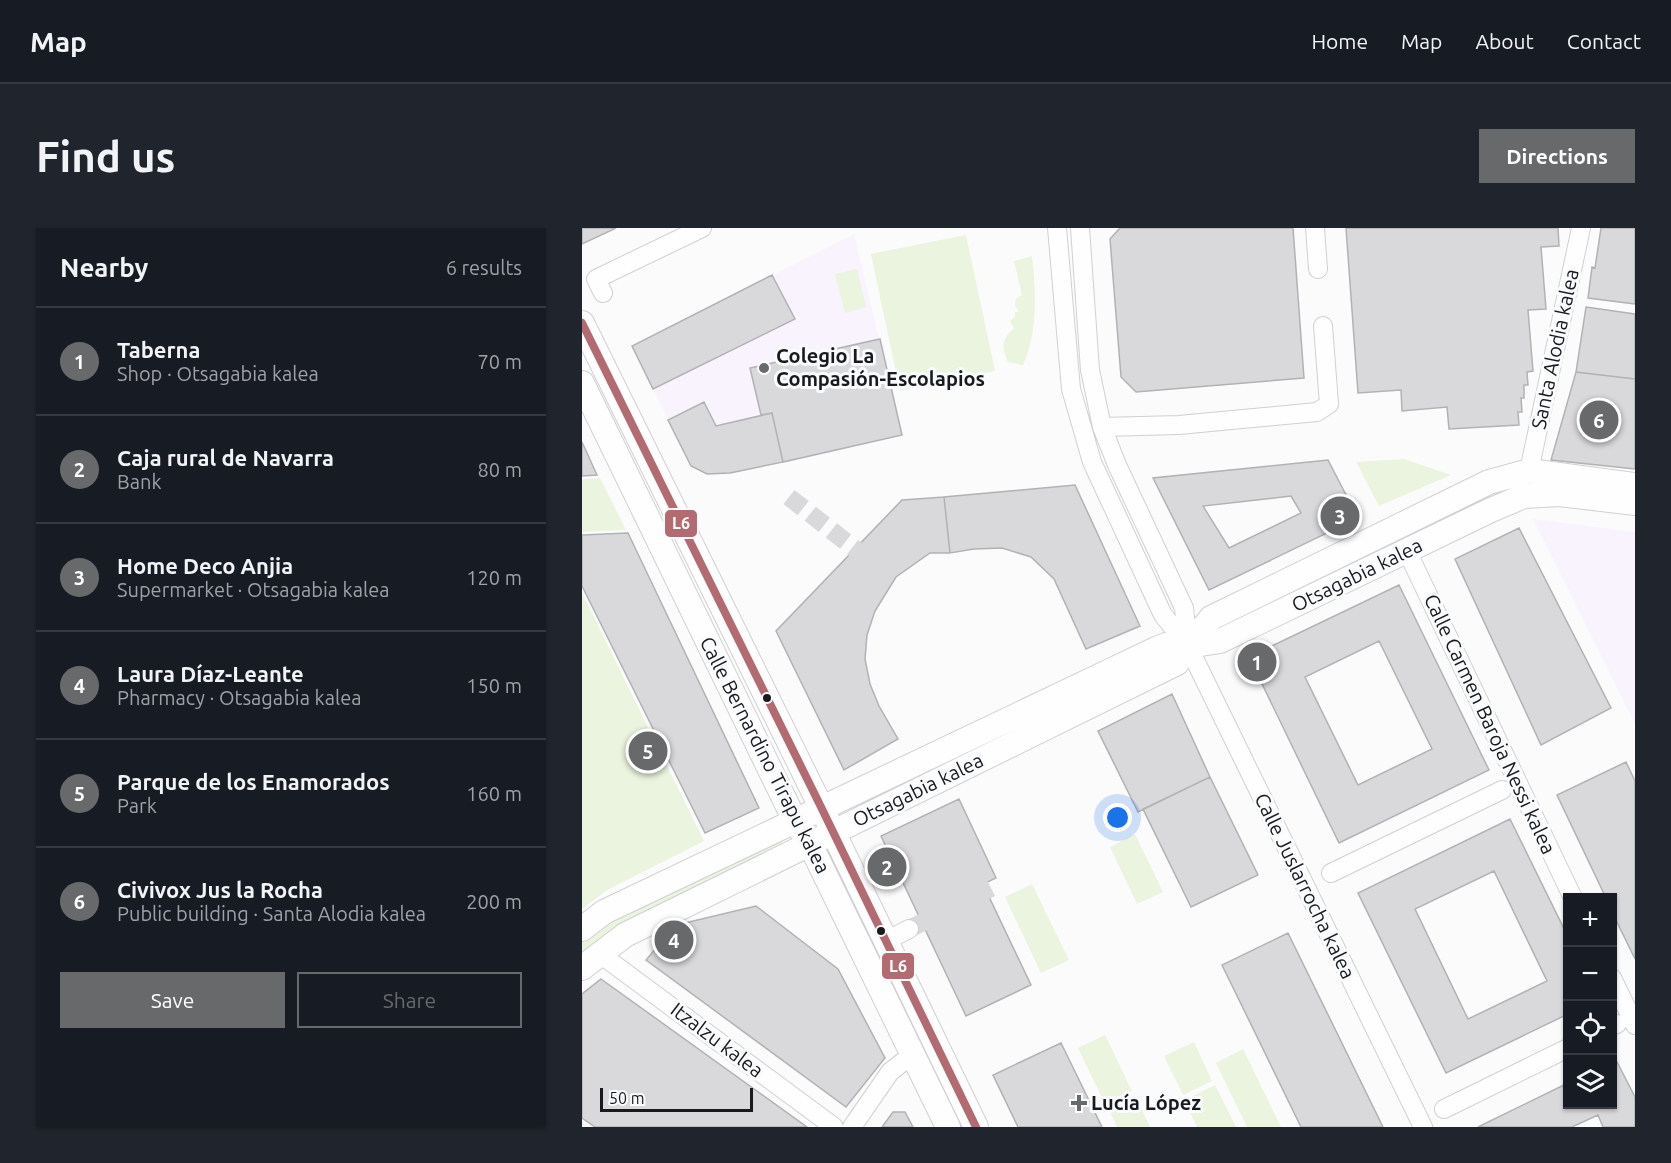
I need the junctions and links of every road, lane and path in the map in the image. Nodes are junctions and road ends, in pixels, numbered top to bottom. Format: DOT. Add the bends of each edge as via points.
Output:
graph roads {
  1 [pos="702,228"];
  2 [pos="1057,228"];
  3 [pos="1080,228"];
  4 [pos="1315,228"];
  5 [pos="1581,228"];
  6 [pos="1318,269"];
  7 [pos="603,293"];
  8 [pos="582,323"];
  9 [pos="1323,326"];
  10 [pos="582,383"];
  11 [pos="1102,427"];
  12 [pos="1529,471"];
  13 [pos="1635,484"];
  14 [pos="1635,503"];
  15 [pos="1407,550"];
  16 [pos="1188,646"];
  17 [pos="1502,790"];
  18 [pos="822,809"];
  19 [pos="795,821"];
  20 [pos="832,831"];
  21 [pos="810,844"];
  22 [pos="1330,873"];
  23 [pos="1571,893"];
  24 [pos="582,929"];
  25 [pos="909,929"];
  26 [pos="885,941"];
  27 [pos="591,961"];
  28 [pos="1617,1001"];
  29 [pos="1622,1025"];
  30 [pos="1563,1050"];
  31 [pos="912,1054"];
  32 [pos="1444,1109"];
  33 [pos="834,1127"];
  34 [pos="852,1127"];
  35 [pos="948,1127"];
  36 [pos="976,1127"];
  37 [pos="1423,1127"];
  1 -- 7 [label="street" via="596,279"];
  2 -- 16 [label="street, Calle Juslarrocha kalea" via="1071,389 1092,462 1163,615"];
  3 -- 11 [label="street, Calle Juslarrocha kalea" via="1090,370"];
  4 -- 6 [label="street"];
  5 -- 12 [label="street, Santa Alodia kalea"];
  8 -- 18 [label="street, Calle Bernardino Tirapu kalea"];
  9 -- 11 [label="street" via="1329,404 1317,412 1179,425"];
  10 -- 19 [label="street, Calle Bernardino Tirapu kalea"];
  11 -- 16 [label="street, Calle Juslarrocha kalea" via="1184,608"];
  12 -- 13 [label="street"];
  12 -- 16 [label="street, Otsagabia kalea" via="1480,486 1211,618"];
  14 -- 15 [label="street, Otsagabia kalea" via="1559,494 1524,496"];
  15 -- 16 [label="street, Otsagabia kalea" via="1220,641"];
  15 -- 23 [label="street, Calle Carmen Baroja Nessi kalea"];
  16 -- 18 [label="street, Otsagabia kalea" via="1166,645 1156,649"];
  16 -- 20 [label="street, Otsagabia kalea" via="1177,663"];
  16 -- 37 [label="street, Calle Juslarrocha kalea"];
  17 -- 22 [label="street, Calle Carmen Baroja Nessi kalea"];
  18 -- 19 [label="street, Otsagabia kalea"];
  18 -- 20 [label="street, Calle Bernardino Tirapu kalea"];
  19 -- 21 [label="street, Calle Bernardino Tirapu kalea"];
  19 -- 24 [label="street, Otsagabia kalea" via="604,912"];
  20 -- 21 [label="street, Otsagabia kalea"];
  20 -- 26 [label="street, Calle Bernardino Tirapu kalea"];
  21 -- 27 [label="street, Otsagabia kalea" via="625,935"];
  21 -- 31 [label="street, Calle Bernardino Tirapu kalea"];
  25 -- 26 [label="street"];
  26 -- 36 [label="street, Calle Bernardino Tirapu kalea"];
  27 -- 33 [label="street, Itzalzu kalea"];
  28 -- 29 [label="street"];
  30 -- 32 [label="street"];
  31 -- 34 [label="street" via="890,1072"];
  31 -- 35 [label="street, Calle Bernardino Tirapu kalea"];
}
